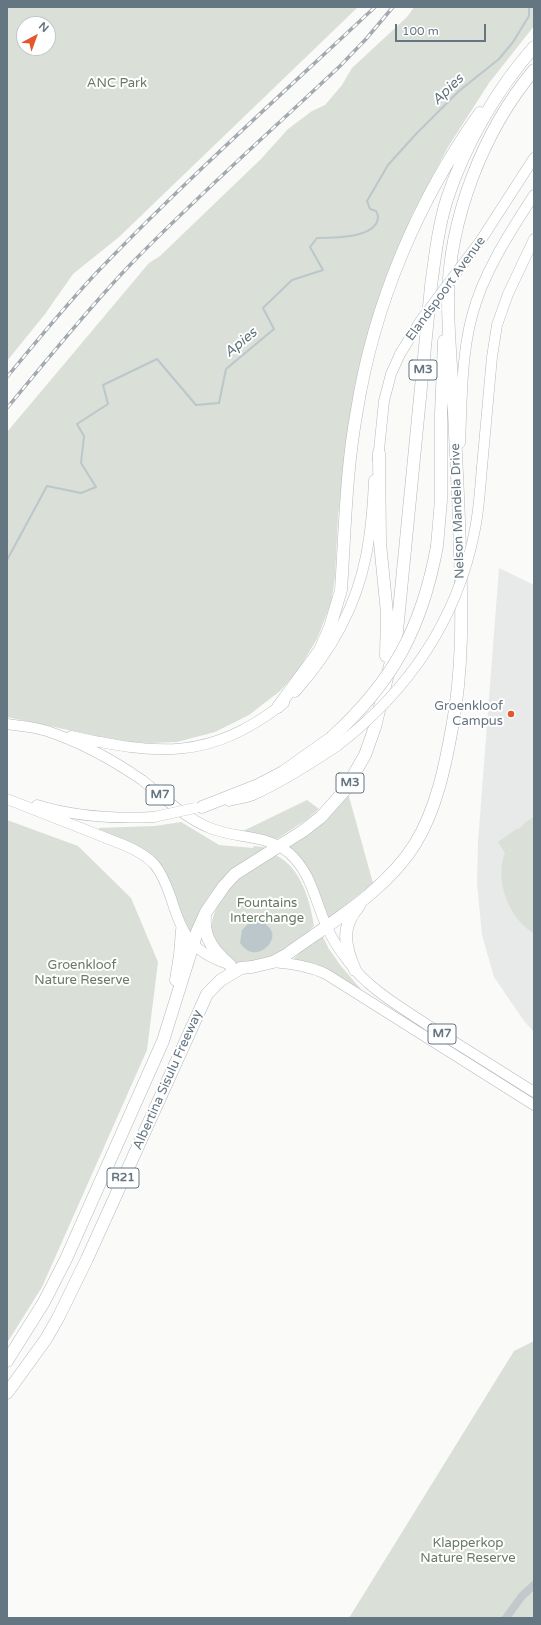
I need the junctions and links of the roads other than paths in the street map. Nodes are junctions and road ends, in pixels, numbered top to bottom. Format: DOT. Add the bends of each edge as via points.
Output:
graph roads {
  1 [pos="534,47"];
  2 [pos="519,64"];
  3 [pos="534,70"];
  4 [pos="534,158"];
  5 [pos="534,195"];
  6 [pos="534,239"];
  7 [pos="448,298"];
  8 [pos="379,453"];
  9 [pos="458,499"];
  10 [pos="384,694"];
  11 [pos="278,707"];
  12 [pos="7,724"];
  13 [pos="45,730"];
  14 [pos="334,742"];
  15 [pos="7,798"];
  16 [pos="198,808"];
  17 [pos="280,846"];
  18 [pos="371,894"];
  19 [pos="206,912"];
  20 [pos="326,926"];
  21 [pos="182,930"];
  22 [pos="194,944"];
  23 [pos="273,962"];
  24 [pos="235,966"];
  25 [pos="355,970"];
  26 [pos="175,1005"];
  27 [pos="534,1092"];
  28 [pos="534,1106"];
  29 [pos="7,1361"];
  30 [pos="7,1393"];
  31 [pos="534,1585"];
  32 [pos="506,1618"];
  1 -- 2 [label="highway, M3"];
  2 -- 10 [label="highway, M3" via="484,119 461,164 447,200 437,239 396,641"];
  2 -- 11 [label="highway" via="468,129 421,213 396,270 379,316 356,410 341,590 336,609 320,650"];
  3 -- 7 [label="highway, Nelson Mandela Drive / M3" via="498,120 471,180 458,225"];
  4 -- 8 [label="main road, Elandspoort Avenue, bridge" via="481,240 421,320 400,354 391,374 384,401"];
  5 -- 9 [label="main road, Elandspoort Avenue" via="488,274 472,315 463,374"];
  6 -- 14 [label="main road, bridge" via="508,294 497,325 476,520 467,564 459,587 439,632 400,687 362,727"];
  7 -- 9 [label="highway, Nelson Mandela Drive / M3"];
  7 -- 14 [label="highway, bridge" via="443,349 441,500 431,578 420,613 398,660"];
  8 -- 10 [label="highway" via="380,543 387,613"];
  8 -- 11 [label="main road, Elandspoort Avenue" via="367,554 353,601 326,653 296,691"];
  9 -- 18 [label="highway, Nelson Mandela Drive / M3" via="462,620 457,698 445,760 434,800 418,838 399,865"];
  10 -- 17 [label="highway, M3" via="365,755 345,790 321,817"];
  11 -- 13 [label="main road, Elandspoort Avenue" via="233,735 182,750 127,747"];
  12 -- 13 [label="main road"];
  13 -- 17 [label="main road, M7" via="112,761 210,828 236,836 265,840"];
  14 -- 16 [label="highway" via="283,772"];
  15 -- 16 [label="main road, bridge" via="50,809 107,818 154,817"];
  15 -- 21 [label="main road" via="143,855 158,870"];
  17 -- 19 [label="highway, M3" via="236,874"];
  17 -- 20 [label="main road, M7" via="296,860 308,876"];
  18 -- 20 [label="highway, Nelson Mandela Drive / M3"];
  18 -- 25 [label="highway" via="351,916 347,929 346,945"];
  19 -- 22 [label="highway, M3"];
  19 -- 24 [label="highway" via="208,941 217,953"];
  20 -- 23 [label="highway, M3"];
  20 -- 25 [label="main road, M7"];
  21 -- 22 [label="main road"];
  21 -- 26 [label="highway"];
  22 -- 24 [label="main road" via="210,956"];
  22 -- 26 [label="highway, Albertina Sisulu Freeway / R21"];
  23 -- 24 [label="highway, M7" via="252,967"];
  23 -- 28 [label="main road, M7" via="302,965 326,974"];
  24 -- 30 [label="highway, Albertina Sisulu Freeway / R21" via="214,986 203,1002 58,1318"];
  25 -- 27 [label="main road, M7" via="403,1009"];
  26 -- 29 [label="highway, Albertina Sisulu Freeway / R21" via="163,1041 66,1259 32,1322"];
  31 -- 32 [label="street" via="522,1596"];
}
